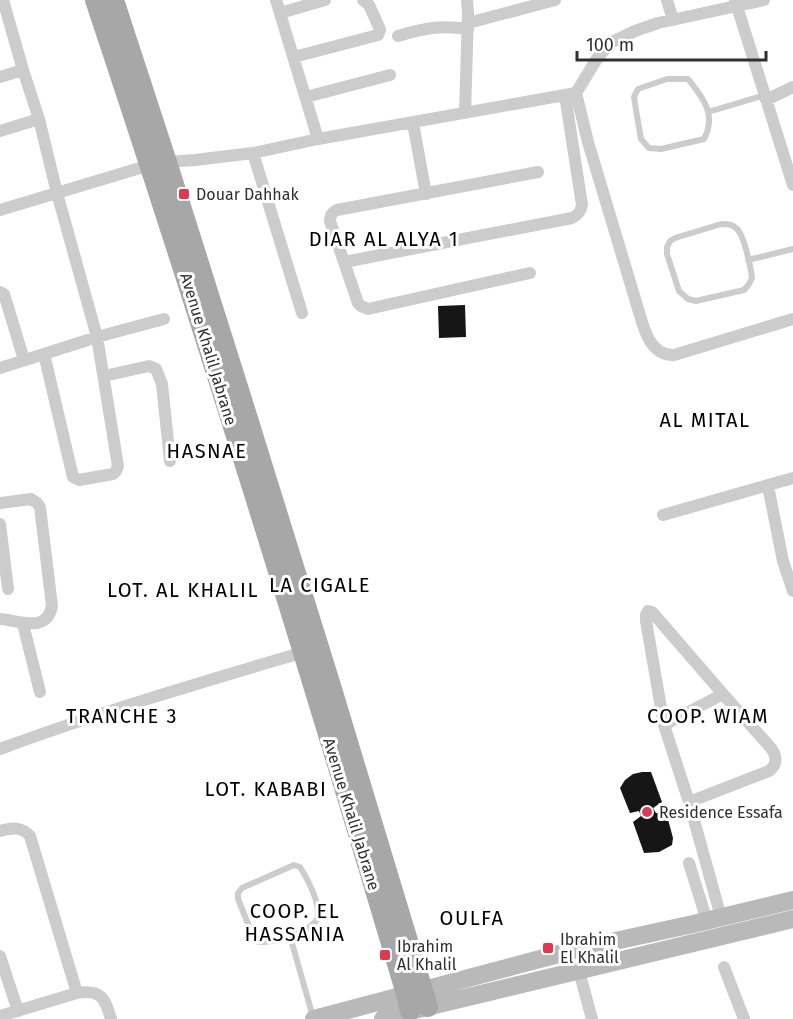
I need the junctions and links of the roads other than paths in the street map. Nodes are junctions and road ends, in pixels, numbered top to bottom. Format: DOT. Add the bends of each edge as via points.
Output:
graph roads {
  1 [pos="3,0"];
  2 [pos="95,0"];
  3 [pos="114,0"];
  4 [pos="276,0"];
  5 [pos="325,0"];
  6 [pos="363,0"];
  7 [pos="467,0"];
  8 [pos="555,0"];
  9 [pos="667,0"];
  10 [pos="764,0"];
  11 [pos="736,3"];
  12 [pos="280,13"];
  13 [pos="674,20"];
  14 [pos="468,26"];
  15 [pos="398,36"];
  16 [pos="294,57"];
  17 [pos="23,70"];
  18 [pos="390,75"];
  19 [pos="0,77"];
  20 [pos="793,87"];
  21 [pos="571,94"];
  22 [pos="306,97"];
  23 [pos="766,97"];
  24 [pos="708,112"];
  25 [pos="465,113"];
  26 [pos="39,119"];
  27 [pos="413,123"];
  28 [pos="0,131"];
  29 [pos="318,139"];
  30 [pos="253,153"];
  31 [pos="159,164"];
  32 [pos="538,172"];
  33 [pos="793,185"];
  34 [pos="57,193"];
  35 [pos="426,194"];
  36 [pos="0,210"];
  37 [pos="793,249"];
  38 [pos="748,260"];
  39 [pos="344,262"];
  40 [pos="530,273"];
  41 [pos="0,292"];
  42 [pos="302,313"];
  43 [pos="164,319"];
  44 [pos="793,319"];
  45 [pos="97,338"];
  46 [pos="44,354"];
  47 [pos="24,360"];
  48 [pos="0,368"];
  49 [pos="104,376"];
  50 [pos="170,461"];
  51 [pos="793,478"];
  52 [pos="768,486"];
  53 [pos="0,503"];
  54 [pos="663,515"];
  55 [pos="0,524"];
  56 [pos="792,586"];
  57 [pos="8,589"];
  58 [pos="0,619"];
  59 [pos="23,624"];
  60 [pos="304,652"];
  61 [pos="40,692"];
  62 [pos="723,694"];
  63 [pos="664,725"];
  64 [pos="0,749"];
  65 [pos="689,802"];
  66 [pos="0,831"];
  67 [pos="689,863"];
  68 [pos="793,900"];
  69 [pos="714,919"];
  70 [pos="793,919"];
  71 [pos="290,936"];
  72 [pos="0,956"];
  73 [pos="724,967"];
  74 [pos="579,971"];
  75 [pos="77,993"];
  76 [pos="418,1007"];
  77 [pos="18,1011"];
  78 [pos="0,1016"];
  79 [pos="111,1019"];
  80 [pos="314,1019"];
  81 [pos="383,1019"];
  82 [pos="592,1019"];
  83 [pos="744,1019"];
  1 -- 17 [label="street"];
  2 -- 31 [label="main road, Avenue Khalil Jabrane"];
  3 -- 31 [label="main road, Avenue Khalil Jabrane"];
  4 -- 12 [label="street"];
  5 -- 12 [label="street"];
  6 -- 16 [label="street" via="379,27 378,35"];
  7 -- 14 [label="street"];
  8 -- 14 [label="street"];
  9 -- 13 [label="street"];
  10 -- 11 [label="street"];
  11 -- 13 [label="street"];
  11 -- 23 [label="street"];
  12 -- 16 [label="street"];
  13 -- 21 [label="street" via="612,42"];
  14 -- 15 [label="street" via="433,27"];
  14 -- 25 [label="street"];
  16 -- 22 [label="street"];
  17 -- 19 [label="street"];
  17 -- 26 [label="street"];
  18 -- 22 [label="street"];
  20 -- 23 [label="street"];
  21 -- 25 [label="street"];
  21 -- 39 [label="street" via="582,205 576,216"];
  21 -- 44 [label="street" via="646,336 656,348 674,355"];
  22 -- 29 [label="street"];
  23 -- 24 [label="lane"];
  23 -- 33 [label="street"];
  24 -- 24 [label="lane" via="688,79 638,88 634,97 642,139 649,148 704,139 709,129"];
  25 -- 27 [label="street"];
  26 -- 28 [label="street"];
  26 -- 34 [label="street"];
  27 -- 29 [label="street"];
  27 -- 35 [label="street"];
  29 -- 30 [label="street"];
  30 -- 31 [label="street"];
  30 -- 42 [label="street"];
  31 -- 34 [label="street"];
  31 -- 60 [label="main road, Avenue Khalil Jabrane" via="197,310"];
  31 -- 76 [label="main road, Avenue Khalil Jabrane" via="332,689"];
  32 -- 35 [label="street"];
  34 -- 36 [label="street"];
  34 -- 45 [label="street"];
  35 -- 39 [label="street" via="334,211 330,221"];
  37 -- 38 [label="lane"];
  38 -- 38 [label="lane" via="741,233 729,224 675,238 667,247 679,291 696,301 744,290 752,278"];
  39 -- 40 [label="street" via="358,303 368,309"];
  41 -- 47 [label="street" via="4,294"];
  43 -- 45 [label="street"];
  45 -- 46 [label="street"];
  45 -- 49 [label="street"];
  46 -- 47 [label="street"];
  46 -- 49 [label="street" via="73,477 79,480 113,474 118,466"];
  47 -- 48 [label="street"];
  49 -- 50 [label="street" via="148,366 156,369 162,384"];
  51 -- 52 [label="street"];
  52 -- 54 [label="street"];
  52 -- 56 [label="street"];
  53 -- 59 [label="street" via="27,499 40,507 52,606 44,620"];
  55 -- 57 [label="street"];
  58 -- 59 [label="street"];
  59 -- 61 [label="street"];
  60 -- 64 [label="street" via="156,695"];
  60 -- 76 [label="main road, Avenue Khalil Jabrane"];
  62 -- 63 [label="street"];
  62 -- 63 [label="street" via="648,611 648,638"];
  62 -- 65 [label="street" via="775,753 775,764 763,774"];
  63 -- 65 [label="street"];
  65 -- 69 [label="street"];
  66 -- 75 [label="street" via="18,828 30,836"];
  67 -- 69 [label="street"];
  68 -- 69 [label="main road"];
  69 -- 76 [label="main road" via="574,950"];
  70 -- 74 [label="main road"];
  71 -- 71 [label="lane" via="255,941 238,893 294,865 305,875 318,916 314,924"];
  71 -- 80 [label="lane"];
  72 -- 77 [label="street"];
  73 -- 83 [label="street"];
  74 -- 76 [label="main road"];
  74 -- 82 [label="street"];
  75 -- 77 [label="street"];
  75 -- 79 [label="street" via="89,991 101,996"];
  76 -- 80 [label="main road"];
  76 -- 81 [label="main road"];
  77 -- 78 [label="street"];
}
